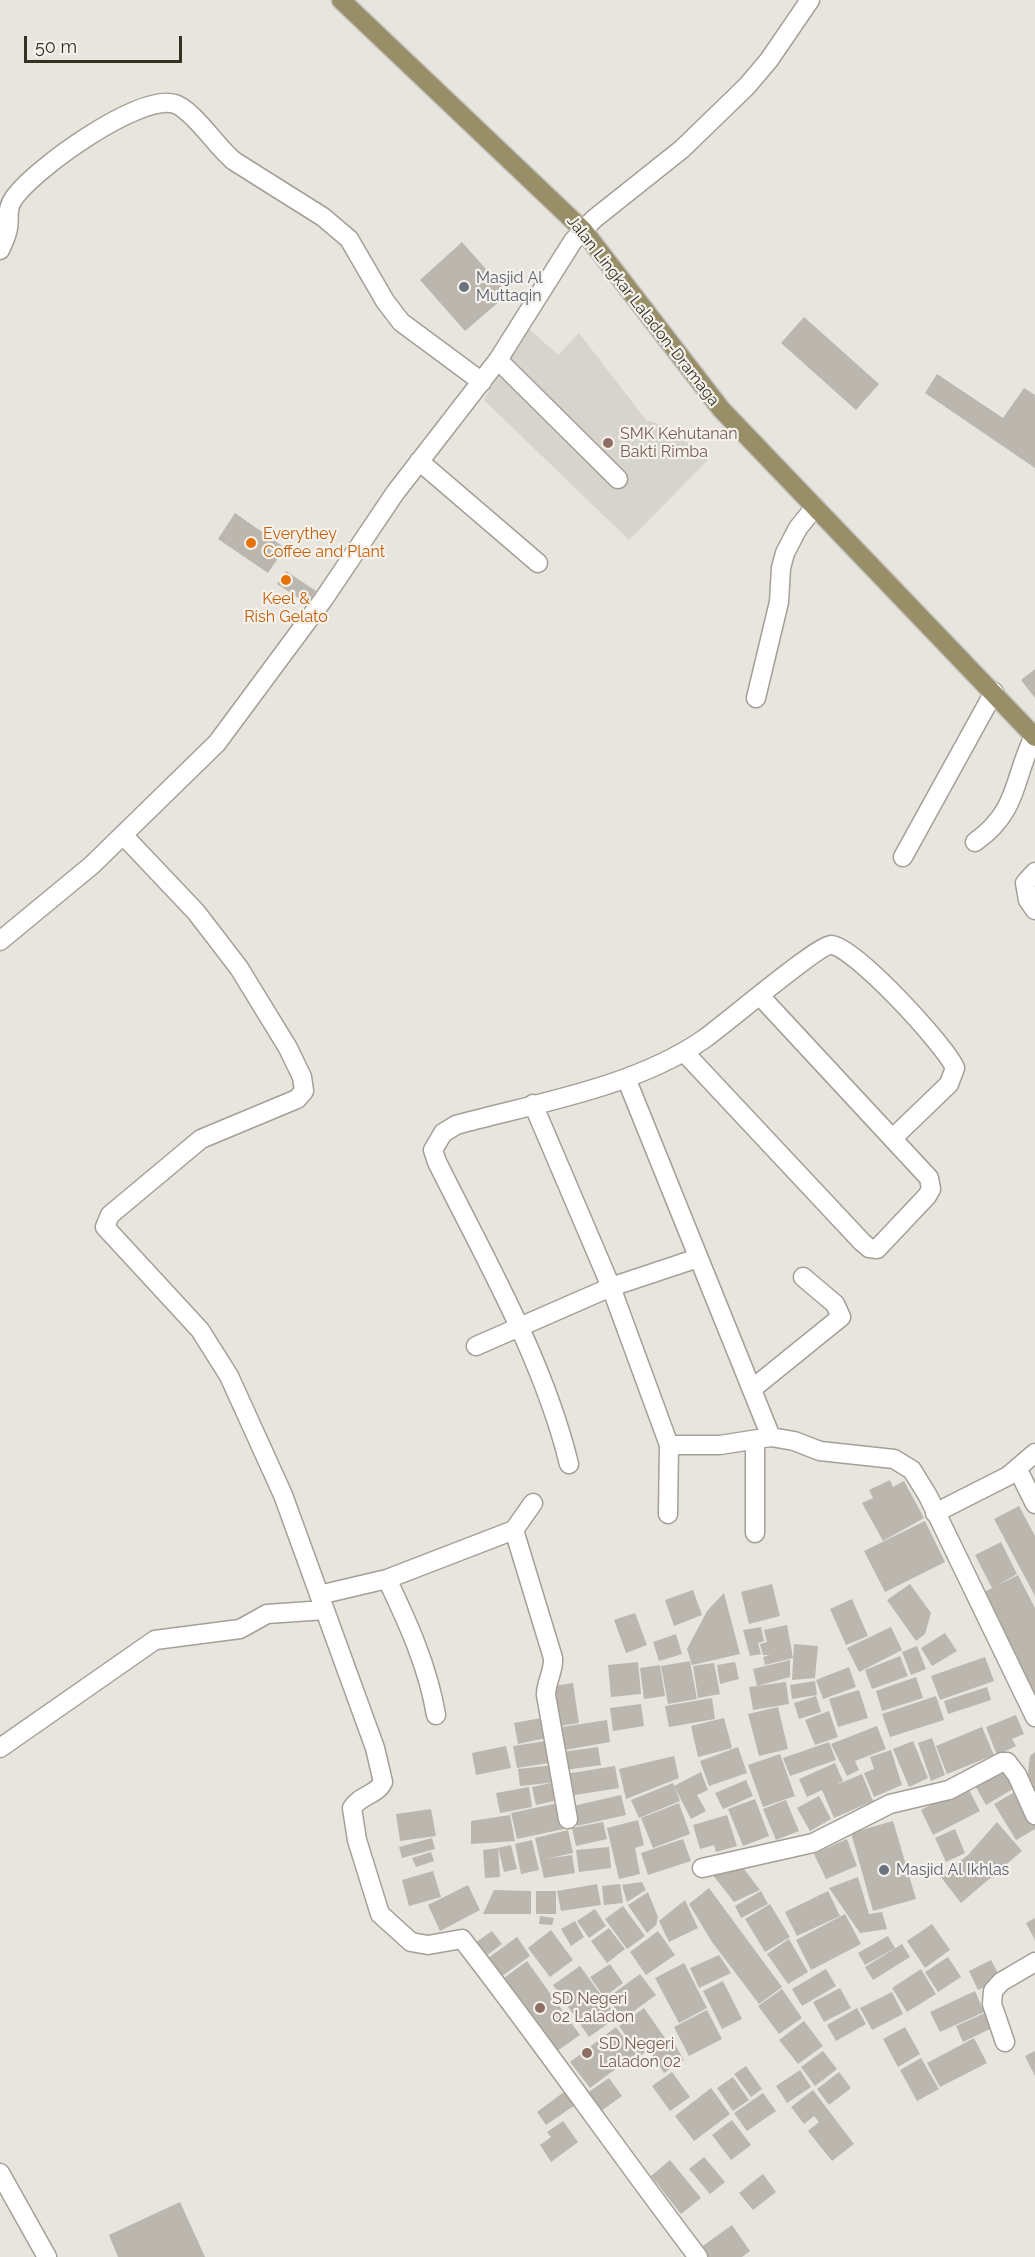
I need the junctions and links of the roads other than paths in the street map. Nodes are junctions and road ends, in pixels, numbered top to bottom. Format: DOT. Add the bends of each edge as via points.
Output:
graph roads {
  1 [pos="341,0"];
  2 [pos="810,0"];
  3 [pos="583,230"];
  4 [pos="0,250"];
  5 [pos="498,360"];
  6 [pos="482,382"];
  7 [pos="419,460"];
  8 [pos="618,478"];
  9 [pos="815,507"];
  10 [pos="538,563"];
  11 [pos="994,692"];
  12 [pos="756,698"];
  13 [pos="1035,736"];
  14 [pos="123,836"];
  15 [pos="975,842"];
  16 [pos="903,858"];
  17 [pos="1035,872"];
  18 [pos="1035,910"];
  19 [pos="0,941"];
  20 [pos="760,997"];
  21 [pos="684,1052"];
  22 [pos="626,1078"];
  23 [pos="533,1104"];
  24 [pos="894,1137"];
  25 [pos="699,1258"];
  26 [pos="803,1277"];
  27 [pos="611,1287"];
  28 [pos="518,1326"];
  29 [pos="476,1346"];
  30 [pos="752,1389"];
  31 [pos="763,1439"];
  32 [pos="669,1444"];
  33 [pos="1035,1453"];
  34 [pos="569,1464"];
  35 [pos="1018,1470"];
  36 [pos="533,1503"];
  37 [pos="1035,1504"];
  38 [pos="935,1513"];
  39 [pos="668,1514"];
  40 [pos="514,1530"];
  41 [pos="755,1533"];
  42 [pos="387,1579"];
  43 [pos="322,1603"];
  44 [pos="436,1715"];
  45 [pos="1035,1717"];
  46 [pos="0,1748"];
  47 [pos="1035,1815"];
  48 [pos="568,1819"];
  49 [pos="702,1868"];
  50 [pos="1035,1962"];
  51 [pos="1005,2042"];
  52 [pos="0,2173"];
  53 [pos="47,2257"];
  54 [pos="698,2257"];
  1 -- 3 [label="main road, Jalan Lingkar Laladon-Dramaga"];
  2 -- 3 [label="street" via="747,86 682,149"];
  3 -- 5 [label="street" via="561,257"];
  3 -- 9 [label="main road, Jalan Lingkar Laladon-Dramaga" via="720,410"];
  4 -- 6 [label="street" via="8,229 8,207 47,165 136,111 161,102 175,104 188,111 220,150 238,165 323,217 349,239 401,322"];
  5 -- 6 [label="street"];
  5 -- 8 [label="street"];
  6 -- 7 [label="street"];
  7 -- 10 [label="street"];
  7 -- 14 [label="street" via="323,600 217,743"];
  9 -- 11 [label="main road, Jalan Lingkar Laladon-Dramaga"];
  9 -- 12 [label="street" via="785,553 779,602"];
  11 -- 13 [label="main road, Jalan Lingkar Laladon-Dramaga"];
  11 -- 16 [label="street"];
  13 -- 15 [label="street" via="1006,810 993,830"];
  14 -- 19 [label="street"];
  14 -- 43 [label="street" via="196,912 238,969 288,1048 302,1077 304,1091 297,1099 201,1139 110,1215 105,1227 200,1330 229,1376 283,1495"];
  17 -- 18 [label="street" via="1025,883 1028,900"];
  20 -- 21 [label="street"];
  20 -- 24 [label="street"];
  20 -- 24 [label="street" via="808,956 835,945 861,963 935,1038 950,1056 955,1068 953,1080"];
  21 -- 22 [label="street"];
  21 -- 24 [label="street" via="862,1242 873,1249 884,1243 931,1189 929,1178"];
  22 -- 23 [label="street"];
  22 -- 25 [label="street"];
  23 -- 27 [label="street"];
  23 -- 28 [label="street" via="456,1125 443,1133 433,1150"];
  25 -- 27 [label="street"];
  25 -- 30 [label="street"];
  26 -- 30 [label="street" via="835,1304 841,1317"];
  27 -- 28 [label="street"];
  27 -- 32 [label="street"];
  28 -- 29 [label="street"];
  28 -- 34 [label="street"];
  30 -- 31 [label="street"];
  31 -- 32 [label="street" via="720,1445"];
  31 -- 38 [label="street" via="794,1441 820,1451 887,1458 905,1464 921,1484"];
  31 -- 41 [label="street"];
  32 -- 39 [label="street"];
  33 -- 35 [label="street"];
  35 -- 37 [label="street"];
  35 -- 38 [label="street"];
  36 -- 40 [label="street"];
  38 -- 45 [label="street"];
  40 -- 42 [label="street"];
  40 -- 48 [label="street" via="553,1658 554,1669 546,1695"];
  42 -- 43 [label="street"];
  42 -- 44 [label="street" via="432,1686"];
  43 -- 46 [label="street" via="267,1614 240,1629 155,1640"];
  43 -- 54 [label="street" via="375,1748 383,1782 380,1789 358,1799 352,1808 357,1840 380,1914 411,1942 428,1945 462,1939"];
  47 -- 49 [label="street" via="1017,1775 1007,1762 1002,1762 949,1790 890,1804 801,1847"];
  50 -- 51 [label="street" via="993,1991 992,2004"];
  52 -- 53 [label="street"];
}
